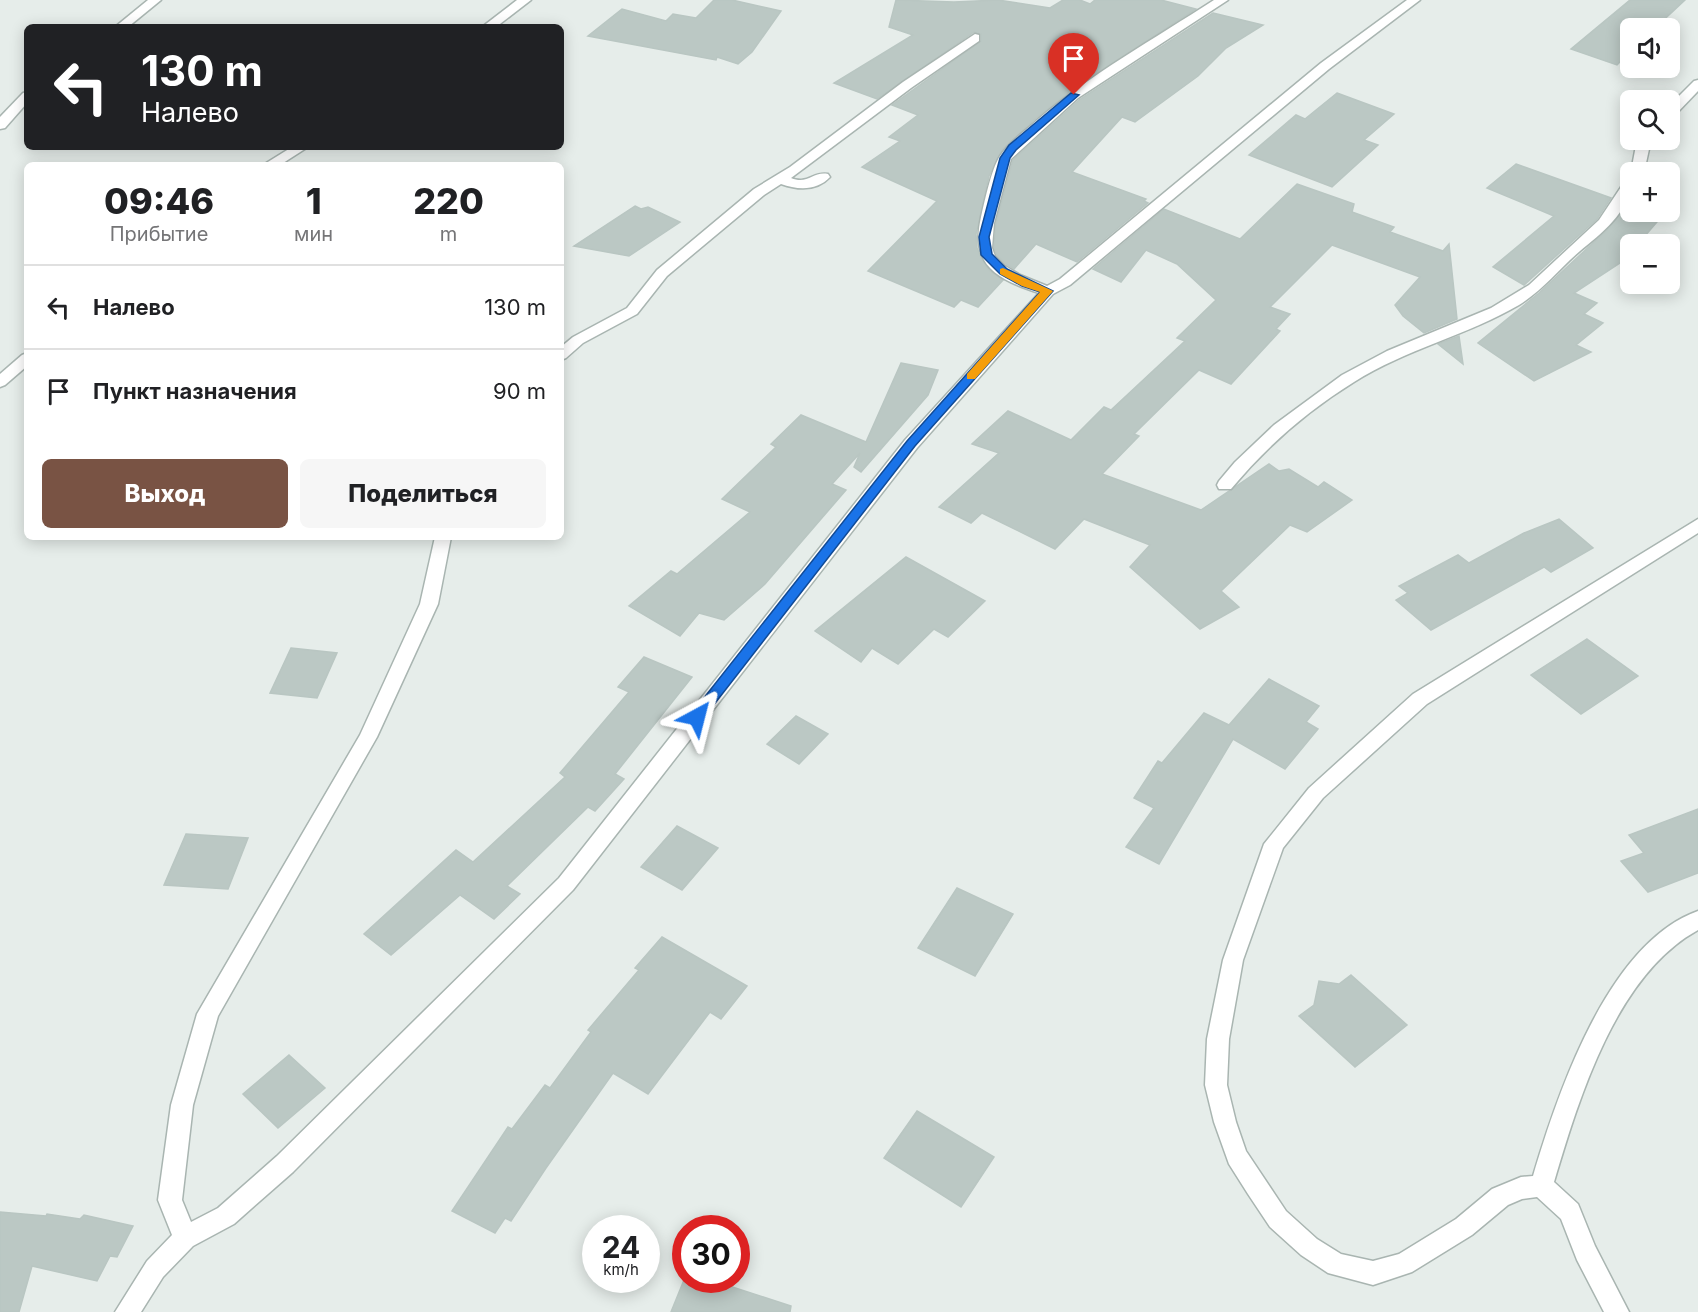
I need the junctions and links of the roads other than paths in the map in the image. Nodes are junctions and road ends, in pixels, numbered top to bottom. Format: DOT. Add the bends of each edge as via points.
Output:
graph roads {
  1 [pos="155,0"];
  2 [pos="525,0"];
  3 [pos="1222,0"];
  4 [pos="1414,0"];
  5 [pos="125,24"];
  6 [pos="492,24"];
  7 [pos="975,38"];
  8 [pos="1698,84"];
  9 [pos="24,99"];
  10 [pos="1680,102"];
  11 [pos="0,124"];
  12 [pos="296,150"];
  13 [pos="275,162"];
  14 [pos="823,177"];
  15 [pos="781,179"];
  16 [pos="1620,202"];
  17 [pos="1048,291"];
  18 [pos="564,353"];
  19 [pos="24,361"];
  20 [pos="0,381"];
  21 [pos="1225,485"];
  22 [pos="1698,525"];
  23 [pos="442,540"];
  24 [pos="1698,920"];
  25 [pos="1541,1186"];
  26 [pos="185,1238"];
  27 [pos="127,1312"];
  28 [pos="1617,1312"];
  1 -- 5 [label="street"];
  2 -- 6 [label="street"];
  3 -- 17 [label="street" via="1074,95 1005,158 984,237 987,255 1004,272"];
  4 -- 17 [label="street" via="1325,66 1065,282"];
  7 -- 15 [label="street"];
  8 -- 10 [label="street"];
  9 -- 11 [label="street"];
  12 -- 13 [label="street"];
  14 -- 15 [label="street" via="812,184 795,186"];
  15 -- 18 [label="street" via="759,192 662,273 632,311 578,340"];
  16 -- 21 [label="street" via="1600,229 1530,292 1491,313 1392,354 1321,395 1240,464"];
  17 -- 26 [label="street" via="911,444 566,884 285,1164 226,1216"];
  19 -- 20 [label="street"];
  22 -- 25 [label="street" via="1420,699 1316,793 1274,844 1233,960 1218,1039 1216,1085 1225,1122 1237,1156 1278,1219 1309,1247 1336,1265 1373,1273 1404,1264 1464,1227 1500,1197 1521,1188"];
  23 -- 26 [label="street" via="429,604 368,737 208,1014 182,1105 170,1200"];
  24 -- 25 [label="street" via="1676,932 1659,948 1628,981 1609,1011 1565,1106"];
  25 -- 28 [label="street" via="1570,1212 1585,1252"];
  26 -- 27 [label="street" via="155,1269"];
}
